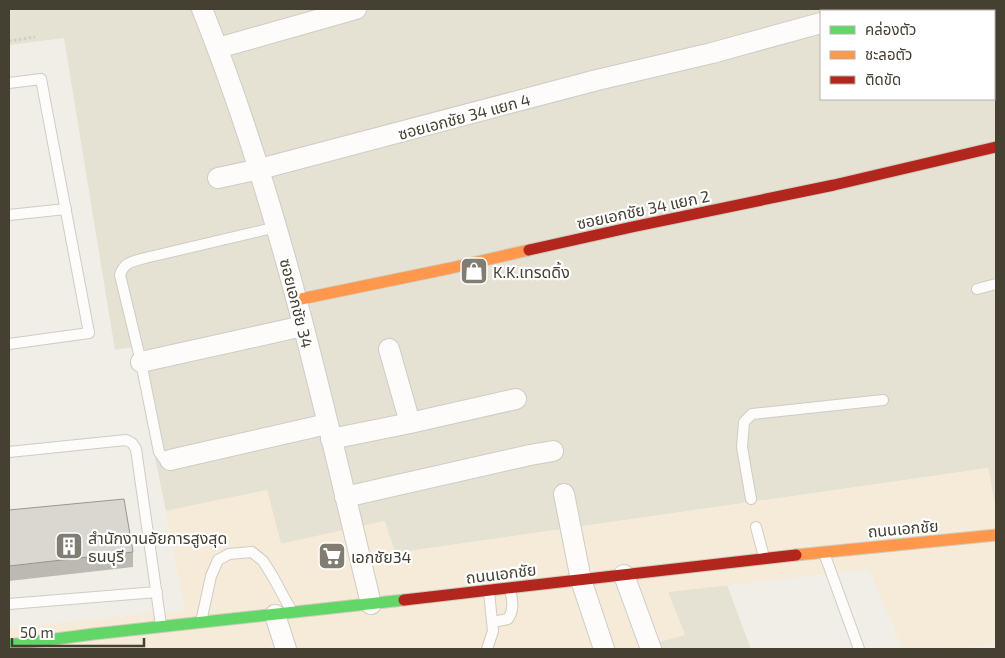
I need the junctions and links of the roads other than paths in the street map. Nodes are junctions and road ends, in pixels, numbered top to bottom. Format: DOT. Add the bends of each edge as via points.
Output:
graph roads {
  1 [pos="202,9"];
  2 [pos="356,9"];
  3 [pos="820,23"];
  4 [pos="218,48"];
  5 [pos="9,83"];
  6 [pos="996,147"];
  7 [pos="260,170"];
  8 [pos="218,178"];
  9 [pos="66,209"];
  10 [pos="9,215"];
  11 [pos="277,227"];
  12 [pos="996,284"];
  13 [pos="977,289"];
  14 [pos="296,300"];
  15 [pos="303,326"];
  16 [pos="9,344"];
  17 [pos="389,349"];
  18 [pos="140,362"];
  19 [pos="516,399"];
  20 [pos="883,400"];
  21 [pos="410,423"];
  22 [pos="329,431"];
  23 [pos="553,451"];
  24 [pos="9,452"];
  25 [pos="170,460"];
  26 [pos="564,494"];
  27 [pos="345,497"];
  28 [pos="751,499"];
  29 [pos="756,527"];
  30 [pos="996,536"];
  31 [pos="823,552"];
  32 [pos="764,558"];
  33 [pos="624,575"];
  34 [pos="582,580"];
  35 [pos="510,588"];
  36 [pos="489,591"];
  37 [pos="157,592"];
  38 [pos="9,604"];
  39 [pos="371,604"];
  40 [pos="283,614"];
  41 [pos="201,622"];
  42 [pos="493,622"];
  43 [pos="162,627"];
  44 [pos="96,642"];
  45 [pos="9,645"];
  46 [pos="286,649"];
  47 [pos="487,649"];
  48 [pos="604,649"];
  49 [pos="651,649"];
  50 [pos="859,649"];
  1 -- 4 [label="street, ซอยเอกชัย 34"];
  2 -- 4 [label="street"];
  3 -- 7 [label="street, ซอยเอกชัย 34 แยก 4"];
  4 -- 7 [label="street, ซอยเอกชัย 34"];
  5 -- 9 [label="lane" via="42,79"];
  6 -- 14 [label="main road, ซอยเอกชัย 34 แยก 2" via="834,185"];
  7 -- 8 [label="street, ซอยเอกชัย 34 แยก 4"];
  7 -- 11 [label="street, ซอยเอกชัย 34"];
  9 -- 10 [label="lane"];
  9 -- 16 [label="lane" via="89,334"];
  11 -- 14 [label="street, ซอยเอกชัย 34"];
  11 -- 18 [label="lane" via="145,258 123,267 120,275"];
  12 -- 13 [label="lane"];
  14 -- 15 [label="street, ซอยเอกชัย 34"];
  15 -- 18 [label="street"];
  15 -- 22 [label="street, ซอยเอกชัย 34"];
  17 -- 21 [label="street"];
  18 -- 25 [label="lane" via="159,452"];
  19 -- 21 [label="street"];
  20 -- 28 [label="lane" via="752,414 744,422 742,447"];
  21 -- 22 [label="street"];
  22 -- 25 [label="street"];
  22 -- 27 [label="street, ซอยเอกชัย 34"];
  23 -- 27 [label="street"];
  24 -- 37 [label="lane" via="126,440 132,443 136,450"];
  26 -- 34 [label="street"];
  27 -- 39 [label="street, ซอยเอกชัย 34"];
  29 -- 32 [label="lane"];
  30 -- 31 [label="main road, ถนนเอกชัย"];
  31 -- 32 [label="main road, ถนนเอกชัย"];
  31 -- 50 [label="lane"];
  32 -- 33 [label="main road, ถนนเอกชัย"];
  33 -- 34 [label="main road, ถนนเอกชัย"];
  33 -- 49 [label="street"];
  34 -- 35 [label="main road, ถนนเอกชัย"];
  34 -- 48 [label="street"];
  35 -- 36 [label="main road, ถนนเอกชัย"];
  35 -- 42 [label="lane" via="511,614 508,619"];
  36 -- 39 [label="main road, ถนนเอกชัย"];
  36 -- 42 [label="lane"];
  37 -- 38 [label="lane"];
  37 -- 43 [label="lane"];
  39 -- 40 [label="main road, ถนนเอกชัย"];
  40 -- 41 [label="main road, ถนนเอกชัย"];
  40 -- 41 [label="lane" via="273,577 263,561 252,552 229,554 218,560 211,576"];
  40 -- 46 [label="street"];
  41 -- 43 [label="main road, ถนนเอกชัย"];
  42 -- 47 [label="lane"];
  43 -- 44 [label="main road, ถนนเอกชัย"];
  44 -- 45 [label="main road, ถนนเอกชัย"];
}
